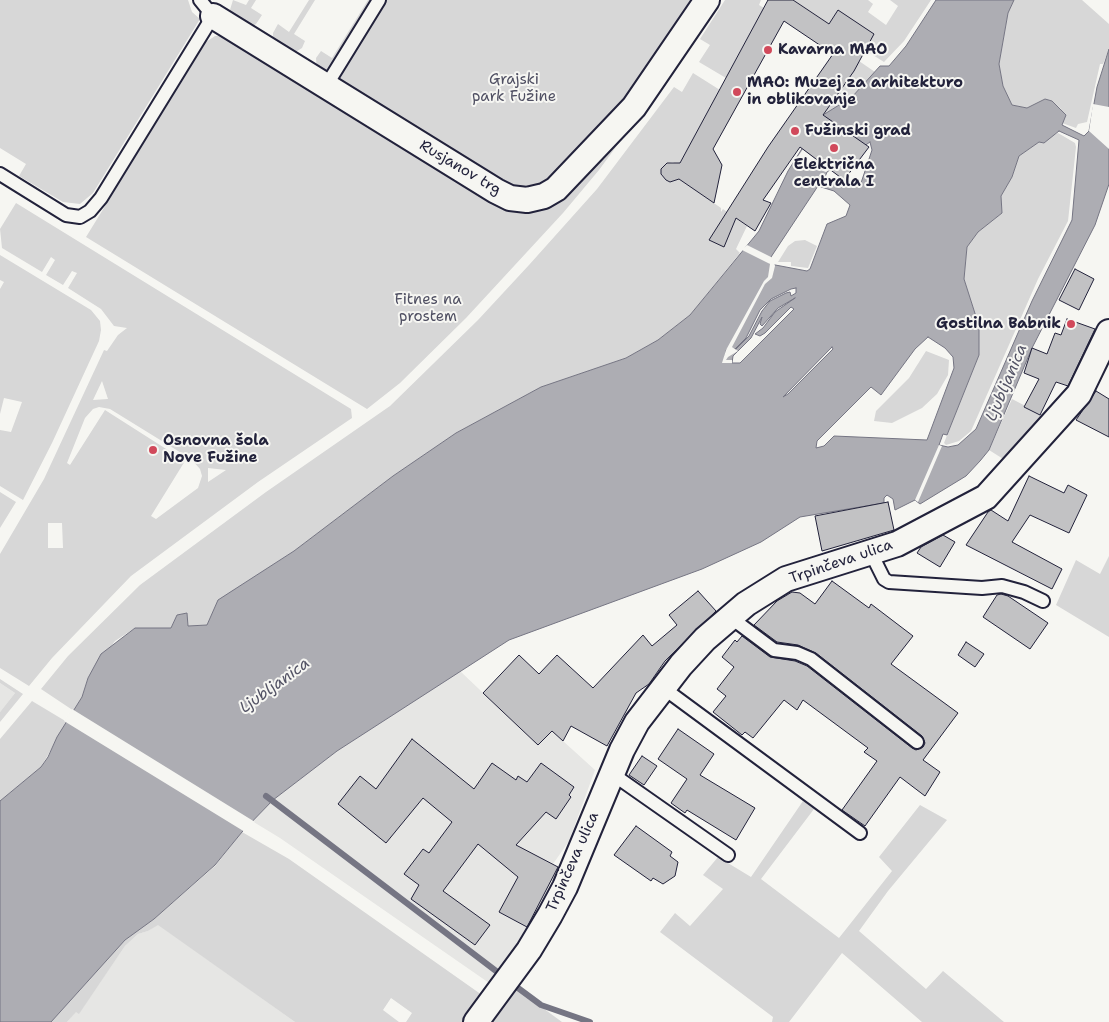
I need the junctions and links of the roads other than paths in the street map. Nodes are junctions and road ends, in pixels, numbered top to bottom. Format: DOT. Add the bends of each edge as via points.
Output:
graph roads {
  1 [pos="379,0"];
  2 [pos="707,0"];
  3 [pos="206,8"];
  4 [pos="326,86"];
  5 [pos="0,174"];
  6 [pos="1109,332"];
  7 [pos="871,553"];
  8 [pos="1042,601"];
  9 [pos="730,618"];
  10 [pos="662,686"];
  11 [pos="917,742"];
  12 [pos="611,773"];
  13 [pos="860,833"];
  14 [pos="728,855"];
  15 [pos="476,1022"];
  1 -- 4 [label="lane"];
  2 -- 4 [label="street, Rusjanov trg" via="634,107 571,176 544,196 527,200 496,192"];
  3 -- 4 [label="street, Rusjanov trg"];
  3 -- 5 [label="lane" via="101,198 85,215 66,214"];
  6 -- 7 [label="street, Trpinčeva ulica" via="1079,394 996,488 976,504 897,544"];
  7 -- 8 [label="lane" via="884,579 889,582 982,588 1002,586"];
  7 -- 9 [label="street, Trpinčeva ulica" via="786,579"];
  9 -- 10 [label="street, Trpinčeva ulica" via="705,639"];
  9 -- 11 [label="lane" via="774,650 797,653 811,659"];
  10 -- 12 [label="street, Trpinčeva ulica" via="637,722"];
  10 -- 13 [label="lane"];
  12 -- 14 [label="lane"];
  12 -- 15 [label="street, Trpinčeva ulica" via="554,908 529,950"];
}
